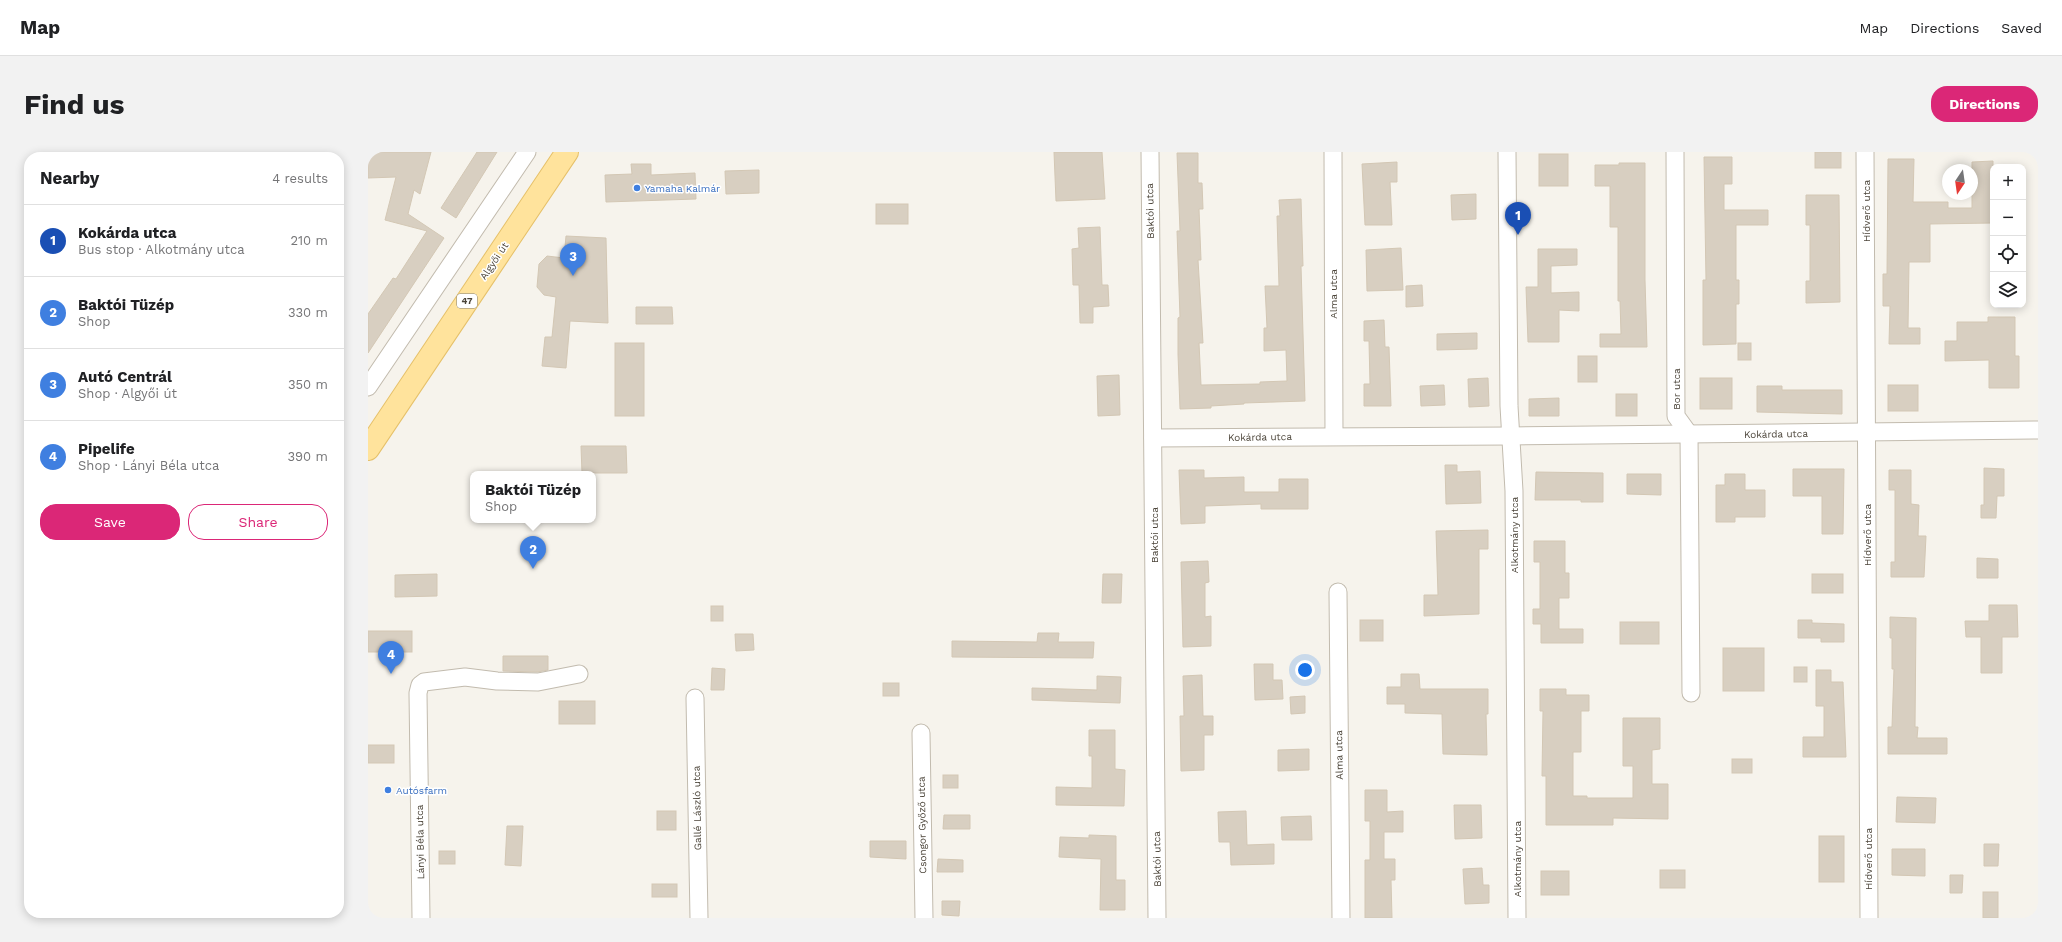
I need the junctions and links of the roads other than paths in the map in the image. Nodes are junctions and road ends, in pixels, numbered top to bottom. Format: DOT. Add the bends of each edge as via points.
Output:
graph roads {
  1 [pos="527,152"];
  2 [pos="567,152"];
  3 [pos="1150,152"];
  4 [pos="1333,152"];
  5 [pos="1507,152"];
  6 [pos="1675,152"];
  7 [pos="1865,152"];
  8 [pos="368,387"];
  9 [pos="2038,430"];
  10 [pos="1867,433"];
  11 [pos="1689,434"];
  12 [pos="1334,436"];
  13 [pos="1511,436"];
  14 [pos="1153,438"];
  15 [pos="368,449"];
  16 [pos="1338,592"];
  17 [pos="579,674"];
  18 [pos="1691,693"];
  19 [pos="695,698"];
  20 [pos="921,733"];
  21 [pos="421,918"];
  22 [pos="699,918"];
  23 [pos="924,918"];
  24 [pos="1158,918"];
  25 [pos="1341,918"];
  26 [pos="1518,918"];
  27 [pos="1869,918"];
  1 -- 8 [label="street"];
  2 -- 15 [label="main road, Algyői út / 47"];
  3 -- 14 [label="street, Baktói utca"];
  4 -- 12 [label="street, Alma utca"];
  5 -- 13 [label="street, Alkotmány utca"];
  6 -- 11 [label="street, Bor utca" via="1676,416"];
  7 -- 10 [label="street, Hídverő utca"];
  9 -- 10 [label="street, Kokárda utca"];
  10 -- 11 [label="street, Kokárda utca"];
  10 -- 27 [label="street, Hídverő utca"];
  11 -- 13 [label="street, Kokárda utca"];
  11 -- 18 [label="street"];
  12 -- 13 [label="street, Kokárda utca"];
  12 -- 14 [label="street, Kokárda utca"];
  13 -- 26 [label="street, Alkotmány utca" via="1514,490"];
  14 -- 24 [label="street, Baktói utca"];
  16 -- 25 [label="street, Alma utca"];
  17 -- 21 [label="street, Lányi Béla utca" via="538,682 465,677 424,682 420,685 418,693"];
  19 -- 22 [label="street, Gallé László utca"];
  20 -- 23 [label="street, Csongor Győző utca"];
}
